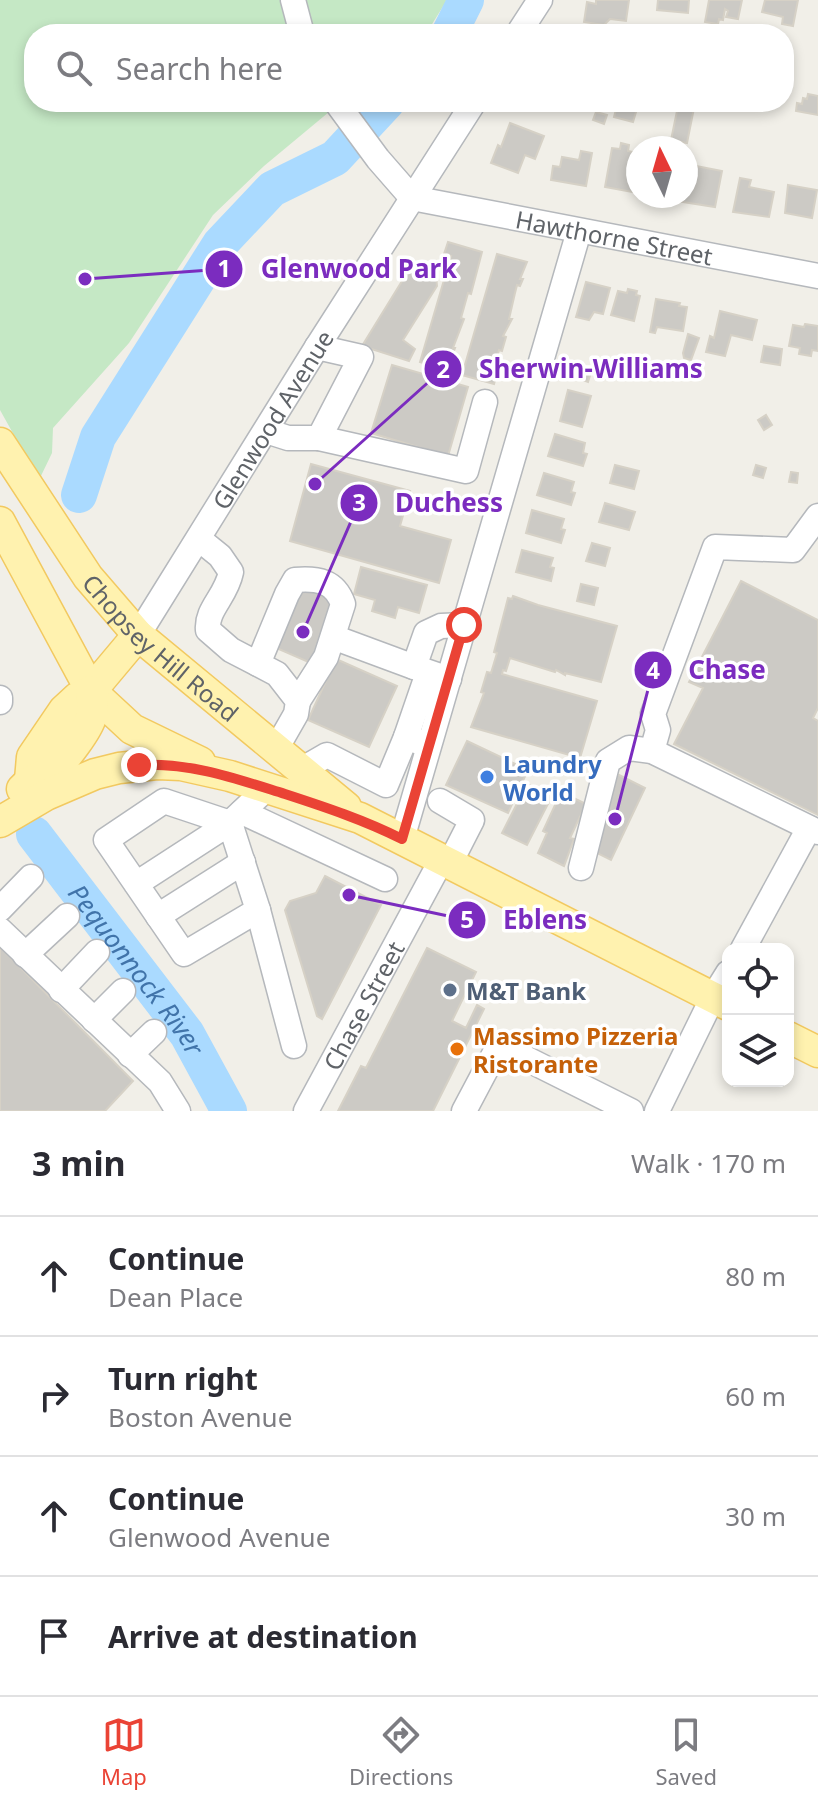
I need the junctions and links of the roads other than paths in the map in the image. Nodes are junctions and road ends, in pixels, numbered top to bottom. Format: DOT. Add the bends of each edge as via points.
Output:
graph roads {
  1 [pos="293,0"];
  2 [pos="540,0"];
  3 [pos="299,24"];
  4 [pos="524,24"];
  5 [pos="342,112"];
  6 [pos="468,112"];
  7 [pos="412,198"];
  8 [pos="579,231"];
  9 [pos="818,276"];
  10 [pos="317,347"];
  11 [pos="485,402"];
  12 [pos="266,431"];
  13 [pos="319,438"];
  14 [pos="0,443"];
  15 [pos="472,450"];
  16 [pos="512,462"];
  17 [pos="818,516"];
  18 [pos="0,522"];
  19 [pos="199,539"];
  20 [pos="464,625"];
  21 [pos="138,635"];
  22 [pos="333,637"];
  23 [pos="258,664"];
  24 [pos="430,673"];
  25 [pos="91,691"];
  26 [pos="298,701"];
  27 [pos="418,742"];
  28 [pos="276,749"];
  29 [pos="652,751"];
  30 [pos="301,770"];
  31 [pos="230,776"];
  32 [pos="267,788"];
  33 [pos="440,801"];
  34 [pos="0,816"];
  35 [pos="236,817"];
  36 [pos="360,818"];
  37 [pos="0,822"];
  38 [pos="814,830"];
  39 [pos="402,839"];
  40 [pos="446,861"];
  41 [pos="243,862"];
  42 [pos="581,868"];
  43 [pos="31,877"];
  44 [pos="385,879"];
  45 [pos="136,884"];
  46 [pos="0,909"];
  47 [pos="258,910"];
  48 [pos="67,916"];
  49 [pos="158,916"];
  50 [pos="0,930"];
  51 [pos="747,943"];
  52 [pos="97,952"];
  53 [pos="25,955"];
  54 [pos="61,990"];
  55 [pos="123,991"];
  56 [pos="722,992"];
  57 [pos="722,994"];
  58 [pos="94,1020"];
  59 [pos="154,1032"];
  60 [pos="794,1040"];
  61 [pos="294,1046"];
  62 [pos="818,1052"];
  63 [pos="130,1055"];
  64 [pos="176,1110"];
  65 [pos="306,1111"];
  66 [pos="464,1111"];
  67 [pos="631,1111"];
  68 [pos="657,1111"];
  1 -- 3 [label="street"];
  2 -- 4 [label="street"];
  5 -- 7 [label="street"];
  6 -- 7 [label="street, Glenwood Avenue"];
  7 -- 8 [label="street, Hawthorne Street"];
  7 -- 10 [label="street, Glenwood Avenue"];
  8 -- 9 [label="street, Hawthorne Street"];
  8 -- 16 [label="street"];
  10 -- 12 [label="street, Glenwood Avenue"];
  10 -- 13 [label="street" via="361,357"];
  11 -- 15 [label="street"];
  12 -- 13 [label="street" via="288,438"];
  12 -- 19 [label="street, Glenwood Avenue"];
  13 -- 15 [label="street" via="466,471"];
  14 -- 21 [label="main road, Chopsey Hill Road" via="88,577"];
  15 -- 16 [label="street"];
  16 -- 20 [label="street"];
  17 -- 29 [label="street" via="793,550 715,547 653,714 658,730"];
  18 -- 25 [label="main road"];
  19 -- 21 [label="street, Glenwood Avenue"];
  19 -- 23 [label="street" via="231,572 228,587 207,618 208,630"];
  20 -- 24 [label="street"];
  20 -- 24 [label="street" via="426,633"];
  21 -- 25 [label="main road, Glenwood Avenue"];
  21 -- 28 [label="main road, Chopsey Hill Road"];
  22 -- 23 [label="street" via="343,604 340,595 319,579 295,580"];
  22 -- 24 [label="street"];
  22 -- 26 [label="street"];
  23 -- 26 [label="street" via="277,674"];
  24 -- 27 [label="street"];
  25 -- 31 [label="main road" via="132,729"];
  25 -- 34 [label="main road, Glenwood Avenue" via="64,710 32,757 30,780"];
  26 -- 28 [label="street"];
  27 -- 30 [label="street" via="386,785 327,755"];
  27 -- 39 [label="street"];
  28 -- 30 [label="main road, Chopsey Hill Road"];
  29 -- 38 [label="street"];
  29 -- 42 [label="street" via="629,748 608,761"];
  30 -- 36 [label="main road, Chopsey Hill Road"];
  31 -- 32 [label="main road"];
  31 -- 37 [label="main road" via="181,765 119,768 46,795"];
  32 -- 35 [label="street"];
  32 -- 36 [label="main road"];
  33 -- 40 [label="street, Chase Street" via="472,820"];
  35 -- 41 [label="street"];
  35 -- 44 [label="street"];
  35 -- 45 [label="street"];
  35 -- 45 [label="street" via="164,801 106,840"];
  36 -- 39 [label="main road"];
  38 -- 51 [label="street"];
  39 -- 40 [label="main road"];
  40 -- 56 [label="main road"];
  40 -- 65 [label="street, Chase Street"];
  41 -- 47 [label="street"];
  41 -- 49 [label="street"];
  43 -- 46 [label="street"];
  45 -- 49 [label="street"];
  47 -- 49 [label="street" via="184,954"];
  47 -- 61 [label="street"];
  48 -- 53 [label="street"];
  50 -- 53 [label="street"];
  52 -- 54 [label="street"];
  53 -- 54 [label="street"];
  54 -- 58 [label="street"];
  55 -- 58 [label="street"];
  57 -- 68 [label="street"];
  58 -- 63 [label="street"];
  59 -- 63 [label="street"];
  60 -- 62 [label="main road"];
  63 -- 64 [label="street" via="160,1082"];
  66 -- 67 [label="street" via="499,1045"];
}
